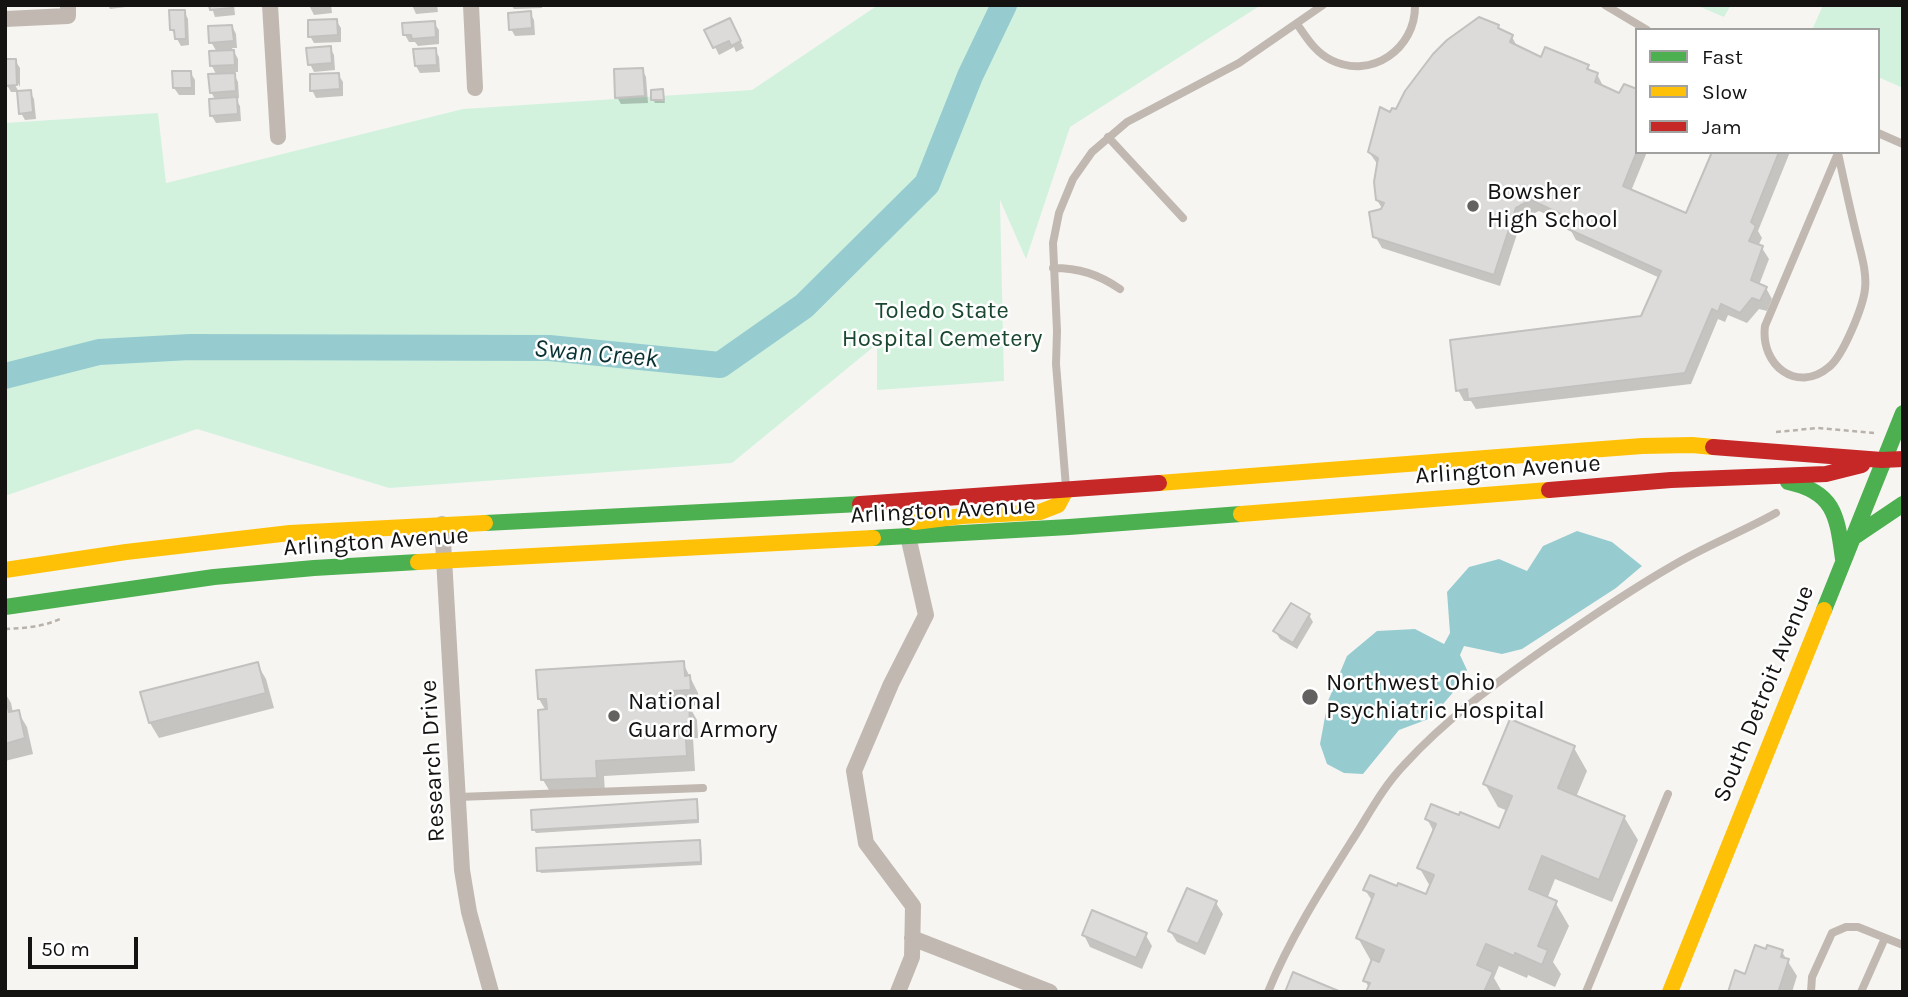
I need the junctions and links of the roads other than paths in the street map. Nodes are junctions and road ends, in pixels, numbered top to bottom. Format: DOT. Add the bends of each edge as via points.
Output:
graph roads {
  1 [pos="270,5"];
  2 [pos="471,5"];
  3 [pos="1323,5"];
  4 [pos="1415,5"];
  5 [pos="1605,5"];
  6 [pos="68,10"];
  7 [pos="5,19"];
  8 [pos="1297,24"];
  9 [pos="1644,28"];
  10 [pos="475,88"];
  11 [pos="1880,134"];
  12 [pos="1108,137"];
  13 [pos="278,138"];
  14 [pos="1903,144"];
  15 [pos="1838,154"];
  16 [pos="1838,154"];
  17 [pos="1183,218"];
  18 [pos="1052,268"];
  19 [pos="1120,289"];
  20 [pos="1903,413"];
  21 [pos="1903,459"];
  22 [pos="1882,460"];
  23 [pos="1772,477"];
  24 [pos="1066,490"];
  25 [pos="1903,504"];
  26 [pos="1776,513"];
  27 [pos="442,524"];
  28 [pos="908,536"];
  29 [pos="1850,539"];
  30 [pos="650,550"];
  31 [pos="1843,559"];
  32 [pos="444,561"];
  33 [pos="5,570"];
  34 [pos="5,607"];
  35 [pos="703,788"];
  36 [pos="1668,794"];
  37 [pos="458,797"];
  38 [pos="912,938"];
  39 [pos="1885,938"];
  40 [pos="1903,945"];
  41 [pos="491,992"];
  42 [pos="898,992"];
  43 [pos="1050,992"];
  44 [pos="1268,992"];
  45 [pos="1586,992"];
  46 [pos="1670,992"];
  47 [pos="1811,992"];
  48 [pos="1861,992"];
  1 -- 13 [label="street"];
  2 -- 10 [label="street"];
  3 -- 8 [label="lane"];
  4 -- 8 [label="lane" via="1405,42 1388,57 1364,65 1329,59"];
  5 -- 9 [label="lane"];
  6 -- 7 [label="street"];
  8 -- 12 [label="lane" via="1261,50 1140,114"];
  11 -- 14 [label="lane"];
  12 -- 17 [label="lane"];
  12 -- 18 [label="lane" via="1081,165 1066,195 1054,229"];
  15 -- 16 [label="lane" via="1765,326 1767,354 1777,368 1803,377 1831,365 1845,343 1865,291"];
  18 -- 19 [label="lane" via="1089,272"];
  18 -- 24 [label="lane"];
  20 -- 22 [label="street, South Detroit Avenue"];
  21 -- 22 [label="street, Arlington Avenue"];
  22 -- 23 [label="street, Arlington Avenue" via="1826,474"];
  22 -- 24 [label="street, Arlington Avenue" via="1692,445 1642,446"];
  22 -- 29 [label="street, South Detroit Avenue"];
  23 -- 28 [label="street, Arlington Avenue" via="1671,480"];
  23 -- 31 [label="street" via="1815,490 1825,500 1833,512"];
  24 -- 27 [label="street, Arlington Avenue"];
  24 -- 30 [label="street" via="1058,505 1040,512 862,528 758,531"];
  25 -- 29 [label="street"];
  26 -- 44 [label="lane" via="1638,587 1503,679 1432,736 1397,772 1375,804 1281,959"];
  27 -- 32 [label="street, Research Drive"];
  27 -- 33 [label="street, Arlington Avenue" via="234,538"];
  28 -- 30 [label="street, Arlington Avenue"];
  28 -- 38 [label="street" via="926,615 855,771 866,843 913,906"];
  29 -- 31 [label="street, South Detroit Avenue"];
  30 -- 32 [label="street, Arlington Avenue"];
  31 -- 46 [label="street, South Detroit Avenue"];
  32 -- 34 [label="street, Arlington Avenue" via="214,577"];
  32 -- 37 [label="street, Research Drive"];
  35 -- 37 [label="lane"];
  36 -- 45 [label="lane"];
  37 -- 41 [label="street, Research Drive" via="469,912"];
  38 -- 42 [label="street" via="912,957"];
  38 -- 43 [label="street"];
  39 -- 40 [label="lane"];
  39 -- 47 [label="lane" via="1858,927 1832,933 1812,977"];
  39 -- 48 [label="lane"];
}
